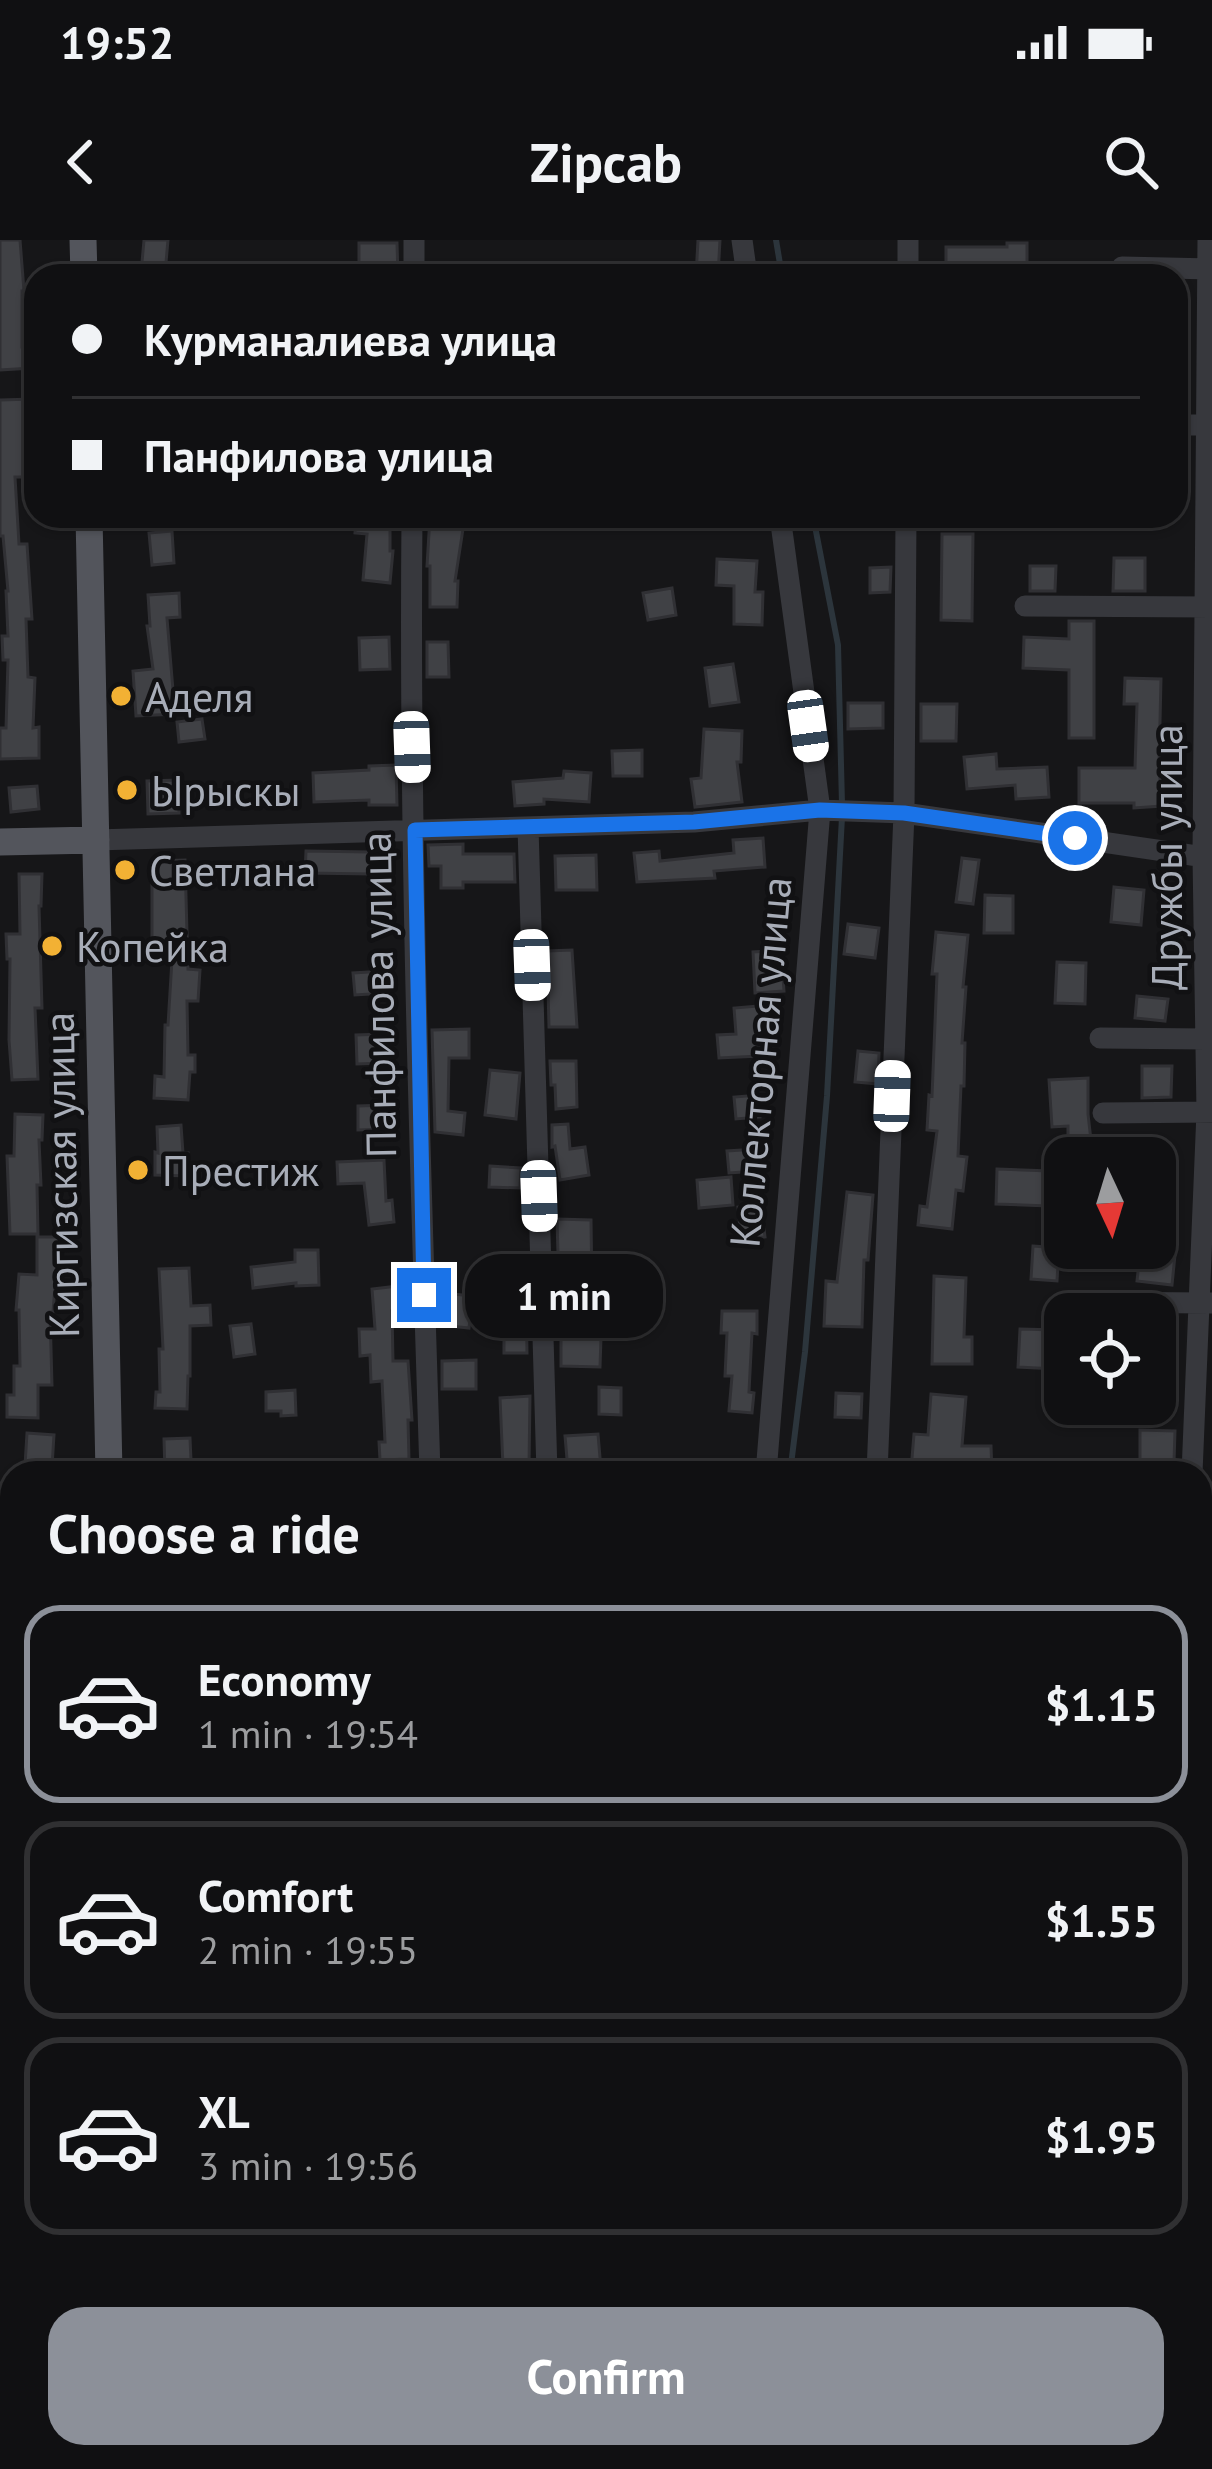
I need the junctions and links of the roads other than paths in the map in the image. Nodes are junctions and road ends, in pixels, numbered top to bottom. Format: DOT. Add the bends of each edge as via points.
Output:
graph roads {
  1 [pos="1208,240"];
  2 [pos="1210,268"];
  3 [pos="1209,425"];
  4 [pos="89,528"];
  5 [pos="412,528"];
  6 [pos="782,528"];
  7 [pos="906,528"];
  8 [pos="1025,605"];
  9 [pos="1209,607"];
  10 [pos="820,810"];
  11 [pos="904,813"];
  12 [pos="528,826"];
  13 [pos="415,830"];
  14 [pos="96,840"];
  15 [pos="0,842"];
  16 [pos="1208,857"];
  17 [pos="1100,1038"];
  18 [pos="1206,1039"];
  19 [pos="1210,1112"];
  20 [pos="1103,1113"];
  21 [pos="1176,1304"];
  22 [pos="1206,1304"];
  23 [pos="109,1461"];
  24 [pos="430,1461"];
  25 [pos="548,1461"];
  26 [pos="767,1461"];
  27 [pos="877,1461"];
  28 [pos="1199,1461"];
  1 -- 2 [label="street, Дружбы улица"];
  2 -- 3 [label="street, Дружбы улица"];
  3 -- 9 [label="street, Дружбы улица"];
  4 -- 14 [label="main road, Киргизская улица"];
  5 -- 13 [label="street, Панфилова улица"];
  6 -- 10 [label="street, Коллекторная улица"];
  7 -- 11 [label="street"];
  8 -- 9 [label="street"];
  9 -- 16 [label="street, Дружбы улица"];
  10 -- 11 [label="street"];
  10 -- 12 [label="street"];
  10 -- 26 [label="street, Коллекторная улица"];
  11 -- 16 [label="street"];
  11 -- 27 [label="street"];
  12 -- 13 [label="street"];
  12 -- 25 [label="street"];
  13 -- 14 [label="street"];
  13 -- 24 [label="street, Панфилова улица"];
  14 -- 15 [label="main road"];
  14 -- 23 [label="main road, Киргизская улица"];
  16 -- 18 [label="street, Дружбы улица"];
  17 -- 18 [label="street"];
  18 -- 19 [label="street, Дружбы улица"];
  19 -- 20 [label="street"];
  19 -- 22 [label="street, Дружбы улица"];
  21 -- 22 [label="street"];
  22 -- 28 [label="street, Дружбы улица"];
}
